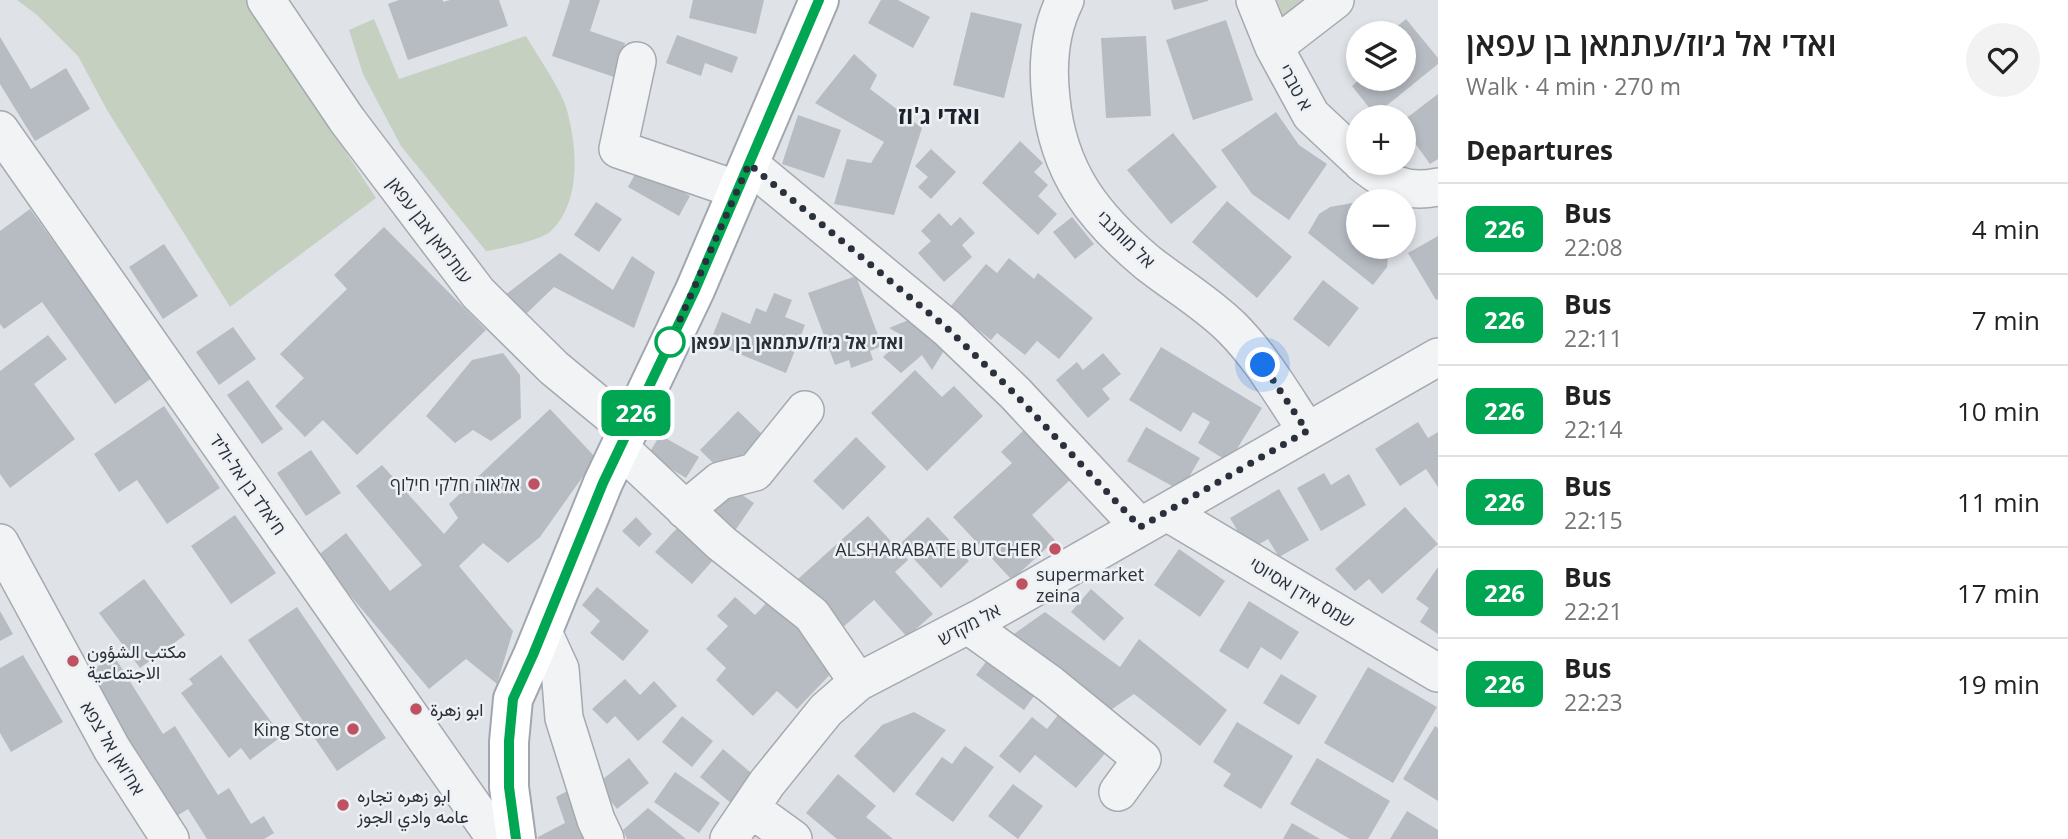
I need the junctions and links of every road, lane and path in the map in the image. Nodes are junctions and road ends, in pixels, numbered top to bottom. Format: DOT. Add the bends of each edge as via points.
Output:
graph roads {
  1 [pos="266,0"];
  2 [pos="819,0"];
  3 [pos="1065,0"];
  4 [pos="1255,0"];
  5 [pos="1335,0"];
  6 [pos="1273,47"];
  7 [pos="637,61"];
  8 [pos="0,130"];
  9 [pos="1346,148"];
  10 [pos="1377,175"];
  11 [pos="744,177"];
  12 [pos="1438,187"];
  13 [pos="1438,357"];
  14 [pos="804,410"];
  15 [pos="1307,431"];
  16 [pos="624,438"];
  17 [pos="685,510"];
  18 [pos="1153,520"];
  19 [pos="0,543"];
  20 [pos="968,625"];
  21 [pos="542,632"];
  22 [pos="1438,673"];
  23 [pos="858,682"];
  24 [pos="1118,792"];
  25 [pos="751,808"];
  26 [pos="170,839"];
  27 [pos="496,839"];
  28 [pos="516,839"];
  29 [pos="606,839"];
  30 [pos="729,839"];
  31 [pos="793,839"];
  1 -- 16 [label="street, עות'מאן אבן עפאן" via="347,120 478,293"];
  2 -- 11 [label="main road"];
  3 -- 15 [label="street, אל מותנבי" via="1051,44 1049,85 1053,123 1064,159 1084,198 1149,263 1234,329"];
  4 -- 6 [label="street, א טברי"];
  5 -- 6 [label="street"];
  6 -- 9 [label="street, א טברי" via="1311,115"];
  7 -- 11 [label="street" via="618,149"];
  8 -- 27 [label="street, ח'אלד בן אל-וליד"];
  10 -- 12 [label="street" via="1419,191"];
  11 -- 16 [label="main road"];
  11 -- 18 [label="street, שמס אידן אסיוטי" via="947,328"];
  13 -- 15 [label="street, אל מקדש"];
  14 -- 17 [label="street" via="755,472 720,481"];
  15 -- 18 [label="street, אל מקדש"];
  16 -- 17 [label="street, עות'מאן אבן עפאן"];
  16 -- 21 [label="main road"];
  17 -- 23 [label="street, עות'מאן אבן עפאן" via="812,615"];
  18 -- 20 [label="street, אל מקדש"];
  18 -- 22 [label="street, שמס אידן אסיוטי"];
  19 -- 26 [label="street, אח'ואן אל צפא" via="112,749"];
  20 -- 23 [label="street, אל מקדש"];
  20 -- 24 [label="street" via="1142,759"];
  21 -- 28 [label="main road" via="513,699 509,787"];
  21 -- 29 [label="street" via="560,669 564,718"];
  23 -- 25 [label="street, אל מקדש" via="826,710"];
  25 -- 30 [label="street, אל מקדש"];
  25 -- 31 [label="street"];
}
